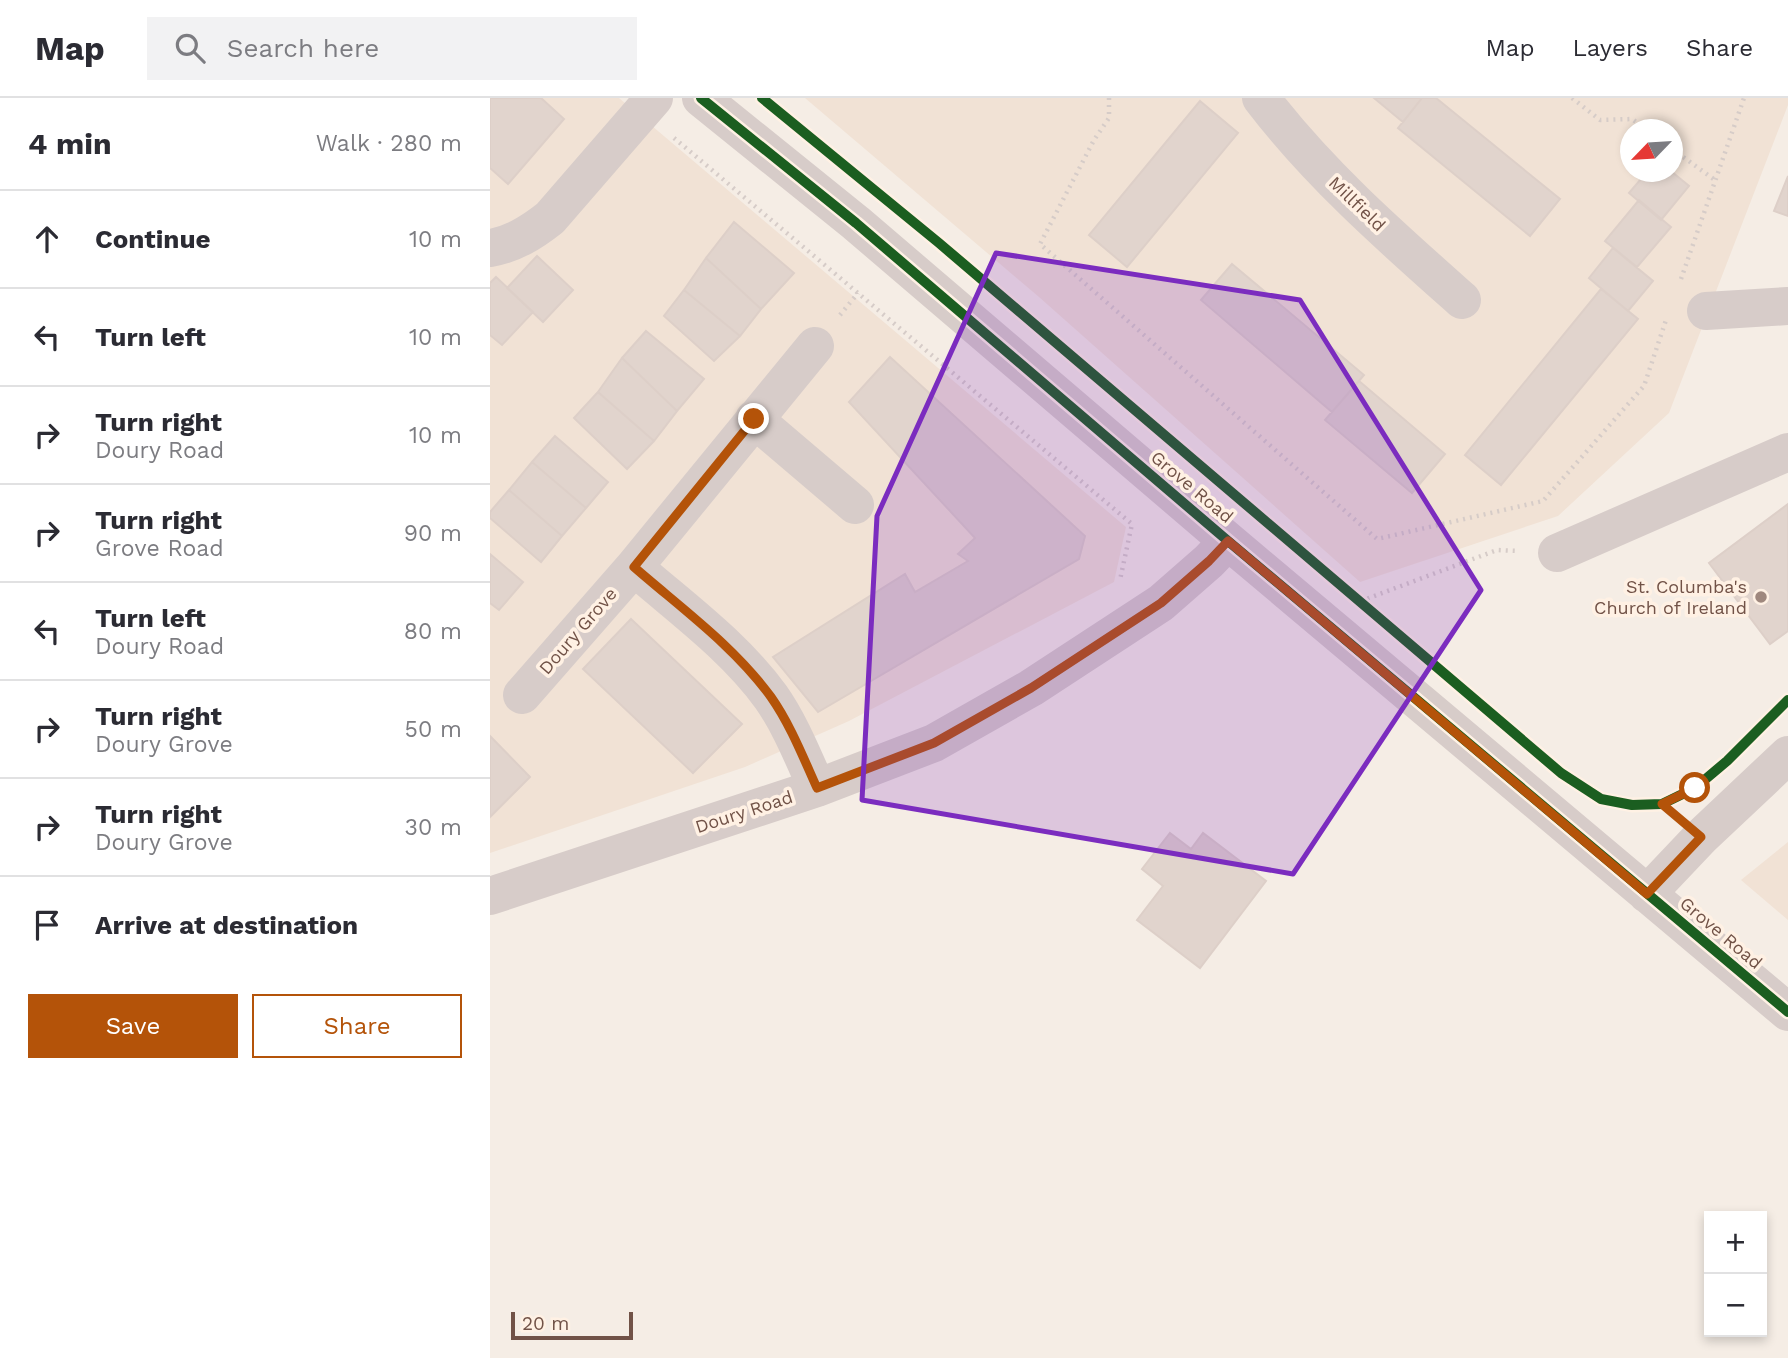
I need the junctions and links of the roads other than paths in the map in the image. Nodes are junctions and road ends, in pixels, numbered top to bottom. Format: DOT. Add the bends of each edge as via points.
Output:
graph roads {
  1 [pos="701,98"];
  2 [pos="1261,98"];
  3 [pos="649,105"];
  4 [pos="490,248"];
  5 [pos="1462,300"];
  6 [pos="1788,306"];
  7 [pos="1688,310"];
  8 [pos="814,345"];
  9 [pos="754,419"];
  10 [pos="1788,452"];
  11 [pos="855,505"];
  12 [pos="1228,541"];
  13 [pos="1558,553"];
  14 [pos="634,567"];
  15 [pos="522,695"];
  16 [pos="1788,755"];
  17 [pos="817,788"];
  18 [pos="1647,894"];
  19 [pos="490,896"];
  20 [pos="1788,1012"];
  1 -- 12 [label="street, Grove Road" via="856,223"];
  2 -- 5 [label="street, Millfield" via="1329,177"];
  3 -- 4 [label="street" via="550,218 517,240"];
  6 -- 7 [label="street"];
  8 -- 9 [label="street, Doury Grove"];
  9 -- 11 [label="street"];
  9 -- 14 [label="street, Doury Grove"];
  10 -- 13 [label="street"];
  12 -- 17 [label="street, Doury Road" via="1161,603 1031,688 934,743"];
  12 -- 18 [label="street, Grove Road"];
  14 -- 15 [label="street, Doury Grove"];
  14 -- 17 [label="street" via="728,648 758,681 785,719"];
  16 -- 18 [label="street"];
  17 -- 19 [label="street, Doury Road"];
  18 -- 20 [label="street, Grove Road"];
}
